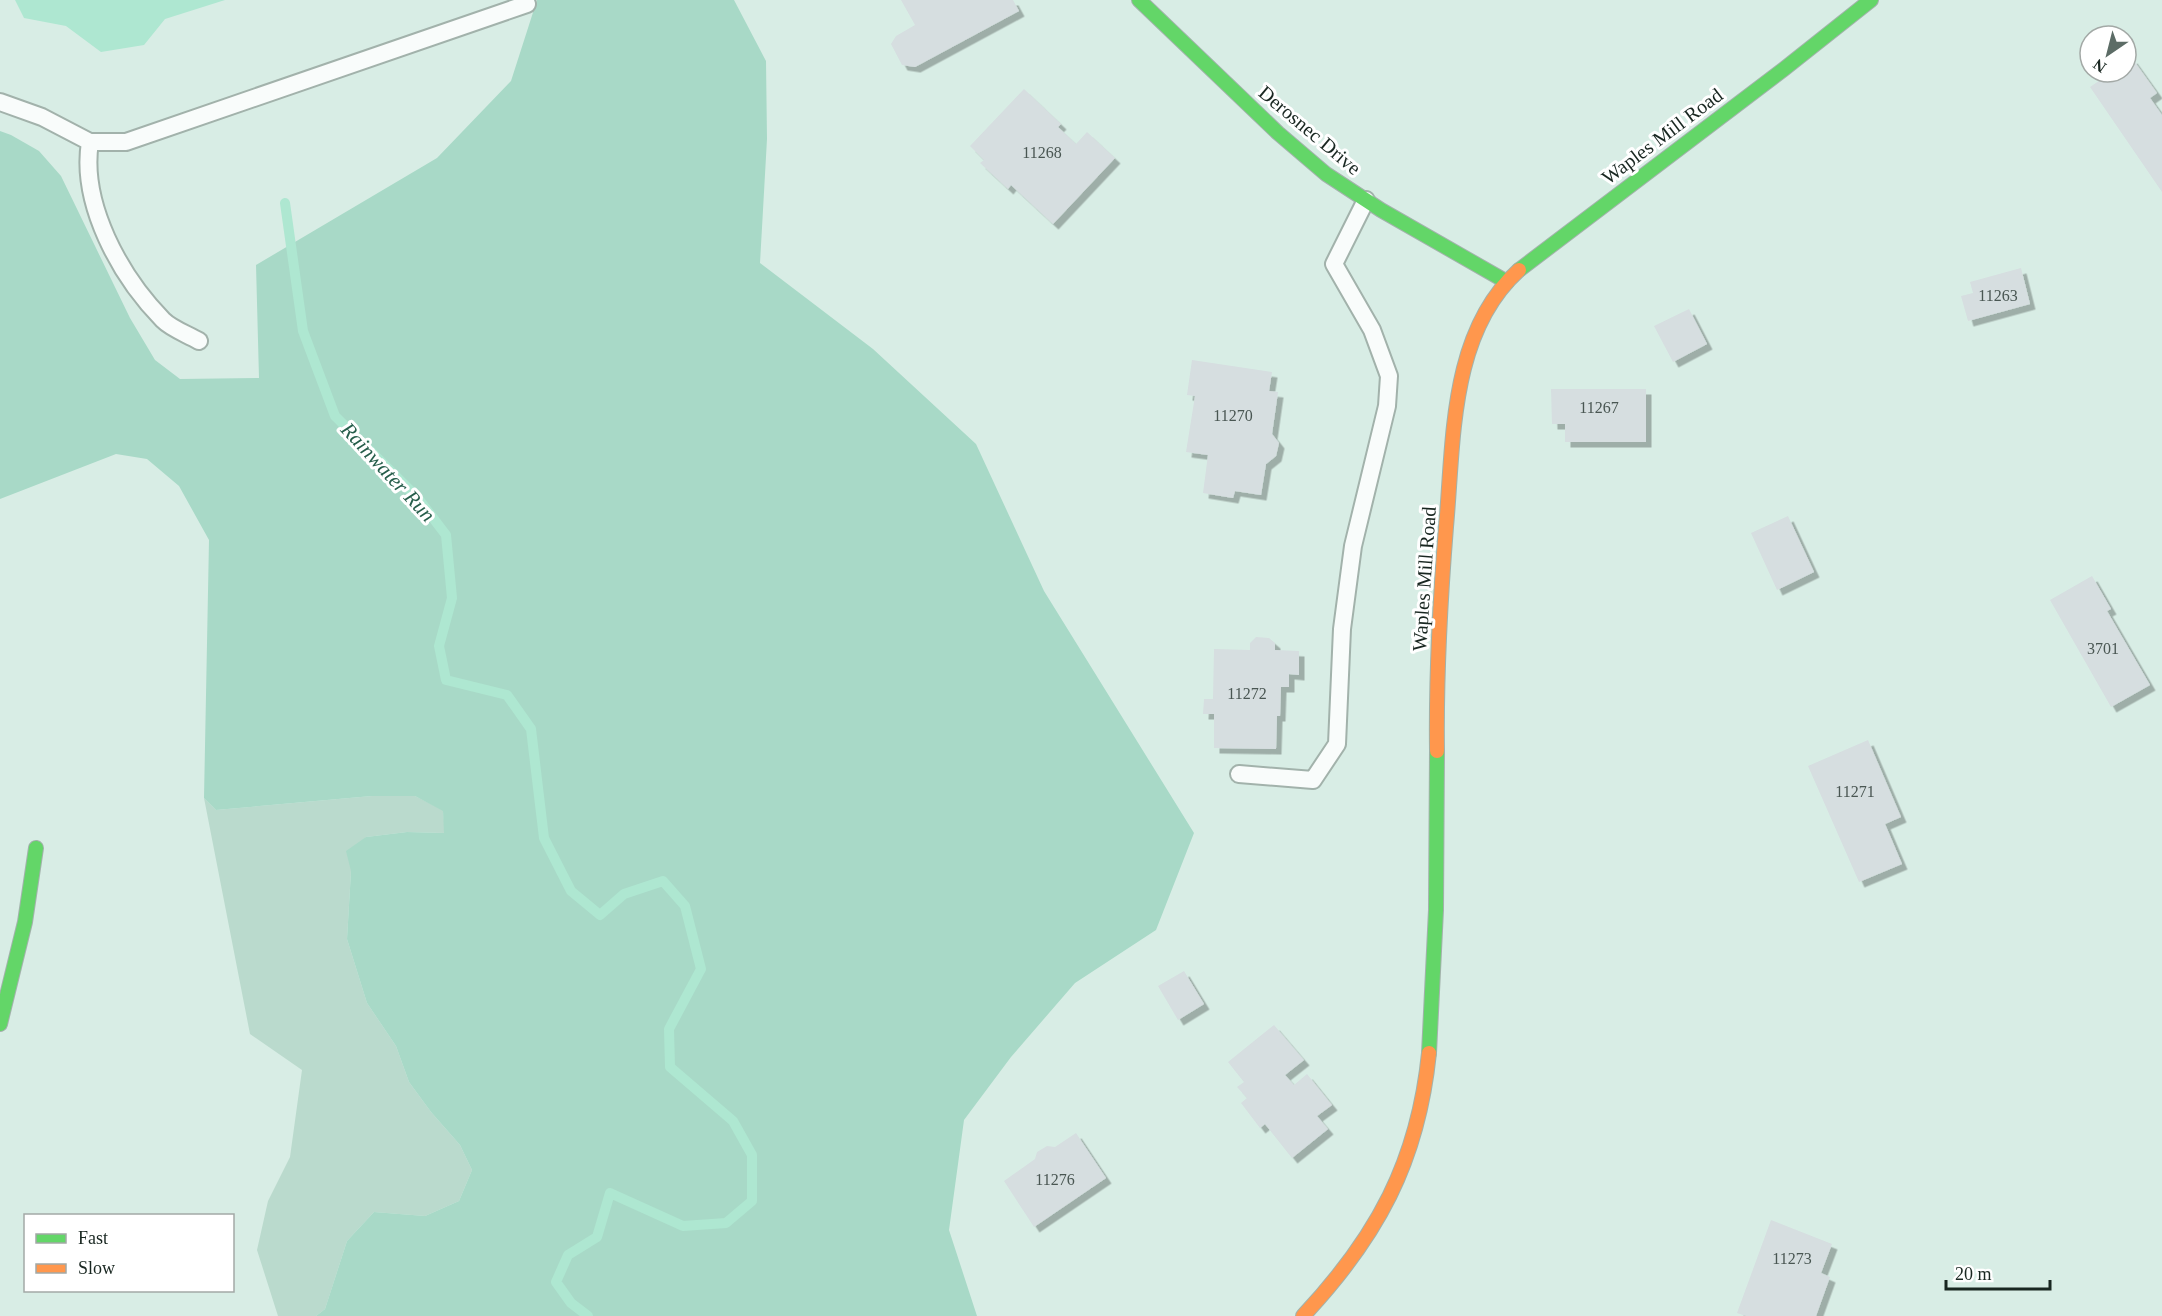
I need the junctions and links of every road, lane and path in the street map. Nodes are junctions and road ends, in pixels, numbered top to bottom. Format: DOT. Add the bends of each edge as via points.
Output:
graph roads {
  1 [pos="1139,0"];
  2 [pos="1871,0"];
  3 [pos="527,4"];
  4 [pos="0,102"];
  5 [pos="90,142"];
  6 [pos="1366,200"];
  7 [pos="1507,282"];
  8 [pos="199,341"];
  9 [pos="1239,774"];
  10 [pos="36,848"];
  11 [pos="0,1024"];
  12 [pos="1303,1316"];
  1 -- 6 [label="main road, Derosnec Drive" via="1278,134 1326,174"];
  2 -- 7 [label="main road, Waples Mill Road"];
  3 -- 5 [label="lane" via="126,142"];
  4 -- 5 [label="lane" via="42,117"];
  5 -- 8 [label="lane" via="87,161 97,216 126,276 164,322"];
  6 -- 7 [label="main road, Derosnec Drive"];
  6 -- 9 [label="lane" via="1334,264 1372,330 1389,376 1388,396 1353,546 1342,628 1337,744 1313,780"];
  7 -- 12 [label="main road, Waples Mill Road" via="1489,307 1474,340 1454,422 1438,638 1437,908 1431,1044 1420,1109 1410,1150 1375,1225 1347,1267"];
  10 -- 11 [label="main road" via="25,922"];
}
